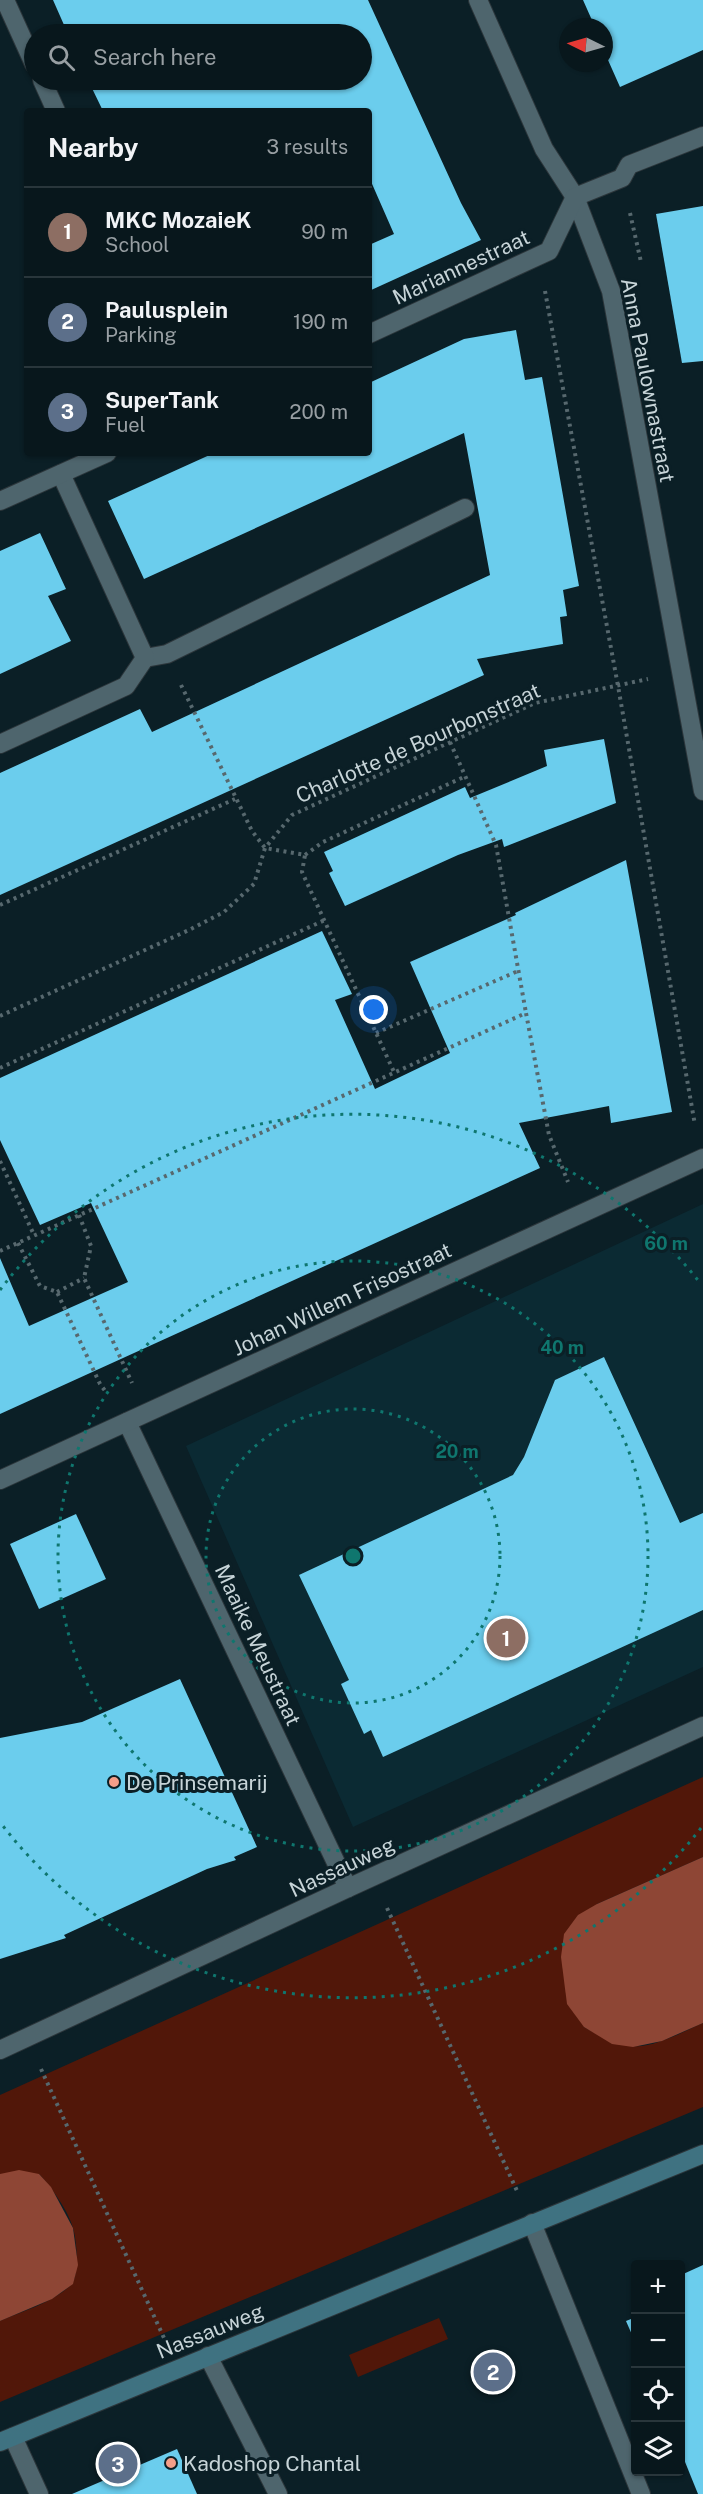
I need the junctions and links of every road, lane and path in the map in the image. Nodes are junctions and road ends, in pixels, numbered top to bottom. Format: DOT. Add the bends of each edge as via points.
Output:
graph roads {
  1 [pos="5,0"];
  2 [pos="478,0"];
  3 [pos="24,42"];
  4 [pos="47,90"];
  5 [pos="55,108"];
  6 [pos="703,135"];
  7 [pos="622,178"];
  8 [pos="575,197"];
  9 [pos="537,256"];
  10 [pos="641,262"];
  11 [pos="372,333"];
  12 [pos="100,456"];
  13 [pos="61,474"];
  14 [pos="0,501"];
  15 [pos="465,508"];
  16 [pos="167,654"];
  17 [pos="145,658"];
  18 [pos="681,671"];
  19 [pos="618,686"];
  20 [pos="450,742"];
  21 [pos="0,744"];
  22 [pos="466,776"];
  23 [pos="703,791"];
  24 [pos="235,799"];
  25 [pos="265,848"];
  26 [pos="305,855"];
  27 [pos="0,905"];
  28 [pos="325,920"];
  29 [pos="519,970"];
  30 [pos="526,1013"];
  31 [pos="0,1016"];
  32 [pos="376,1033"];
  33 [pos="0,1068"];
  34 [pos="393,1072"];
  35 [pos="702,1158"];
  36 [pos="0,1161"];
  37 [pos="581,1214"];
  38 [pos="79,1215"];
  39 [pos="34,1235"];
  40 [pos="18,1243"];
  41 [pos="0,1251"];
  42 [pos="84,1278"];
  43 [pos="57,1292"];
  44 [pos="146,1413"];
  45 [pos="128,1422"];
  46 [pos="0,1480"];
  47 [pos="703,1726"];
  48 [pos="374,1876"];
  49 [pos="348,1888"];
  50 [pos="26,2039"];
  51 [pos="0,2050"];
  52 [pos="703,2154"];
  53 [pos="532,2223"];
  54 [pos="208,2356"];
  55 [pos="177,2369"];
  56 [pos="7,2439"];
  57 [pos="39,2494"];
  58 [pos="278,2494"];
  59 [pos="641,2494"];
  1 -- 3 [label="street"];
  2 -- 8 [label="street, Anna Paulownastraat" via="544,148"];
  4 -- 5 [label="street"];
  6 -- 7 [label="street" via="628,165"];
  7 -- 8 [label="street"];
  7 -- 10 [label="path"];
  8 -- 9 [label="street, Mariannestraat" via="549,251"];
  8 -- 18 [label="street, Anna Paulownastraat" via="611,291"];
  9 -- 11 [label="street, Mariannestraat"];
  9 -- 19 [label="path"];
  12 -- 13 [label="street"];
  13 -- 14 [label="street"];
  13 -- 17 [label="street"];
  15 -- 16 [label="street"];
  16 -- 17 [label="street"];
  16 -- 24 [label="path"];
  17 -- 21 [label="street" via="126,686"];
  18 -- 19 [label="path, Charlotte de Bourbonstraat"];
  18 -- 23 [label="street, Anna Paulownastraat"];
  19 -- 20 [label="path, Charlotte de Bourbonstraat" via="535,703"];
  19 -- 35 [label="path"];
  20 -- 22 [label="path"];
  20 -- 25 [label="path, Charlotte de Bourbonstraat" via="292,815"];
  22 -- 26 [label="path" via="323,842"];
  22 -- 29 [label="path" via="496,844"];
  24 -- 25 [label="path"];
  24 -- 27 [label="path"];
  25 -- 26 [label="path"];
  25 -- 31 [label="path, Charlotte de Bourbonstraat" via="254,884 224,912"];
  26 -- 28 [label="path" via="302,872"];
  28 -- 32 [label="path"];
  28 -- 33 [label="path"];
  29 -- 30 [label="path"];
  29 -- 32 [label="path"];
  30 -- 34 [label="path"];
  30 -- 37 [label="path" via="549,1136"];
  32 -- 34 [label="path"];
  34 -- 38 [label="path"];
  35 -- 37 [label="street, Johan Willem Frisostraat"];
  36 -- 39 [label="path"];
  37 -- 44 [label="street, Johan Willem Frisostraat"];
  38 -- 39 [label="path"];
  38 -- 42 [label="path" via="91,1245"];
  39 -- 40 [label="path"];
  40 -- 41 [label="path"];
  40 -- 43 [label="path" via="40,1286"];
  42 -- 43 [label="path"];
  42 -- 44 [label="path"];
  43 -- 45 [label="path" via="99,1384"];
  44 -- 45 [label="street, Johan Willem Frisostraat"];
  45 -- 46 [label="street, Johan Willem Frisostraat"];
  45 -- 49 [label="street, Maaike Meustraat"];
  47 -- 48 [label="street, Nassauweg"];
  48 -- 49 [label="street, Nassauweg"];
  48 -- 53 [label="path"];
  49 -- 50 [label="street, Nassauweg"];
  50 -- 51 [label="street, Nassauweg"];
  50 -- 55 [label="path"];
  52 -- 53 [label="street, Nassauweg"];
  53 -- 54 [label="street, Nassauweg"];
  53 -- 59 [label="street"];
  54 -- 55 [label="street, Nassauweg"];
  54 -- 58 [label="street"];
  55 -- 56 [label="street, Nassauweg"];
  56 -- 57 [label="street"];
}
